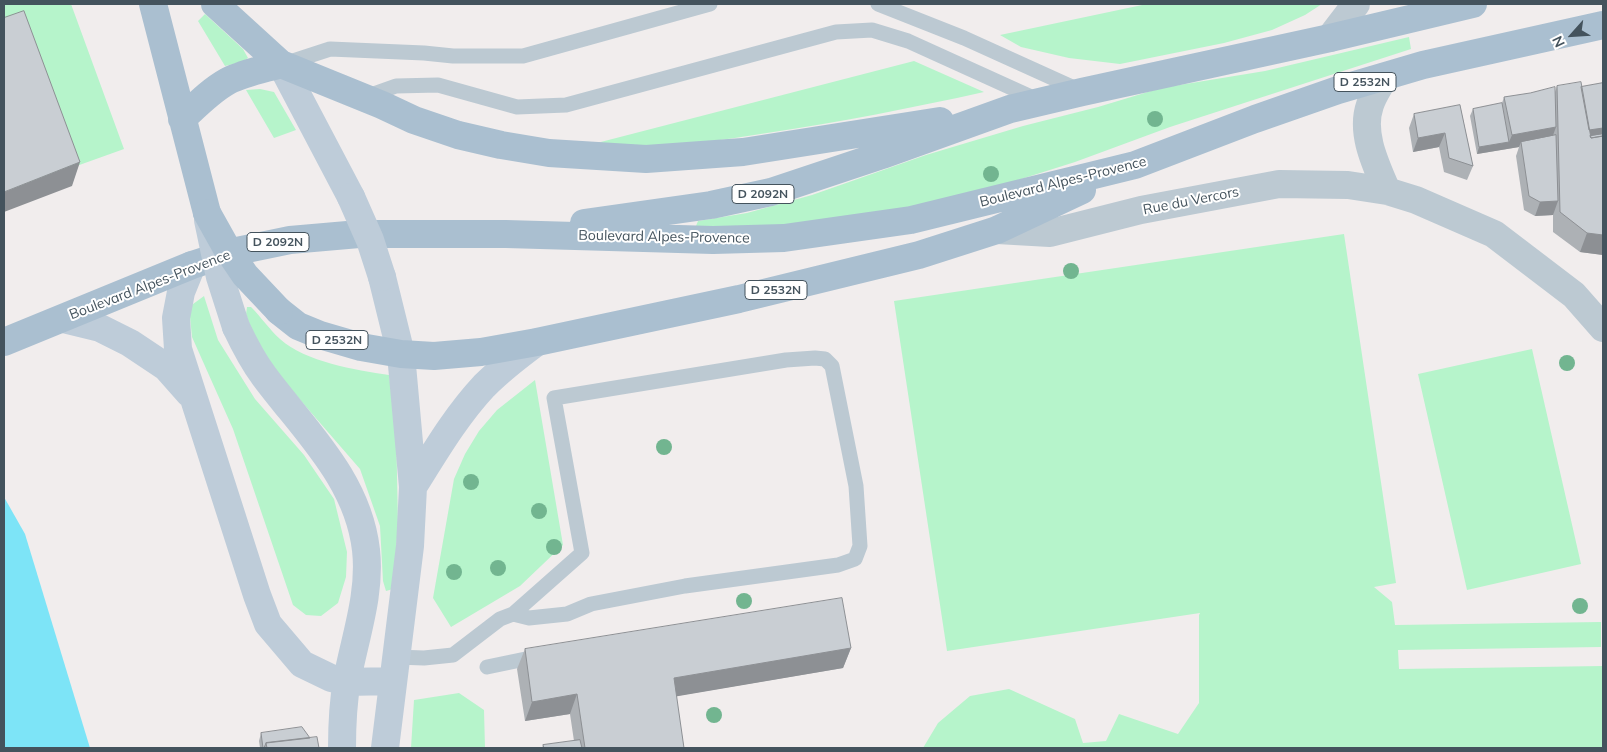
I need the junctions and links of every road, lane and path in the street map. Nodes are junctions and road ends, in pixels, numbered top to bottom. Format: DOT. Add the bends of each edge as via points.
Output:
graph roads {
  1 [pos="153,4"];
  2 [pos="215,4"];
  3 [pos="710,4"];
  4 [pos="878,4"];
  5 [pos="1356,4"];
  6 [pos="1473,4"];
  7 [pos="1603,25"];
  8 [pos="1330,38"];
  9 [pos="281,64"];
  10 [pos="1384,76"];
  11 [pos="1082,92"];
  12 [pos="364,98"];
  13 [pos="1042,102"];
  14 [pos="1010,109"];
  15 [pos="182,119"];
  16 [pos="1136,165"];
  17 [pos="1387,191"];
  18 [pos="204,201"];
  19 [pos="997,230"];
  20 [pos="506,234"];
  21 [pos="192,265"];
  22 [pos="63,319"];
  23 [pos="1603,328"];
  24 [pos="4,342"];
  25 [pos="537,342"];
  26 [pos="401,354"];
  27 [pos="194,398"];
  28 [pos="414,487"];
  29 [pos="513,614"];
  30 [pos="554,652"];
  31 [pos="487,667"];
  32 [pos="395,669"];
  33 [pos="346,682"];
  34 [pos="342,748"];
  35 [pos="385,748"];
  1 -- 15 [label="main road, D 2532N"];
  2 -- 9 [label="main road"];
  3 -- 9 [label="lane" via="523,56 453,56 330,49"];
  4 -- 11 [label="lane" via="964,38"];
  5 -- 8 [label="street"];
  6 -- 8 [label="main road, Boulevard Alpes-Provence"];
  7 -- 10 [label="main road, Boulevard Alpes-Provence / D 2532N"];
  8 -- 11 [label="main road, Boulevard Alpes-Provence"];
  9 -- 12 [label="main road"];
  9 -- 15 [label="main road" via="228,81"];
  9 -- 26 [label="main road, bridge" via="370,240"];
  10 -- 16 [label="main road, Boulevard Alpes-Provence / D 2532N" via="1264,116"];
  10 -- 17 [label="street" via="1370,105 1366,128"];
  11 -- 13 [label="main road, Boulevard Alpes-Provence"];
  12 -- 13 [label="lane" via="396,86 438,85 517,106 566,105 836,32 872,30 908,41"];
  12 -- 14 [label="main road" via="414,120 501,145 549,153 646,159 743,152"];
  13 -- 14 [label="main road, Boulevard Alpes-Provence"];
  14 -- 20 [label="main road, Boulevard Alpes-Provence / D 2092N" via="771,192 711,205"];
  15 -- 18 [label="main road, D 2532N"];
  16 -- 19 [label="main road, D 2532N"];
  16 -- 20 [label="main road, Boulevard Alpes-Provence / D 2092N" via="911,220 784,238 713,240"];
  17 -- 19 [label="street, Rue du Vercors" via="1348,185 1279,184 1141,210 1050,233"];
  17 -- 23 [label="street, Rue du Vercors" via="1420,201 1494,234 1574,295"];
  18 -- 26 [label="main road, D 2532N, bridge" via="226,247 246,275 279,311 298,326 361,347"];
  18 -- 33 [label="main road, bridge" via="220,277 248,352 337,469 357,507 366,550 366,595"];
  19 -- 25 [label="main road, D 2532N" via="919,255 740,299"];
  20 -- 21 [label="main road, Boulevard Alpes-Provence / D 2092N" via="359,234 290,240 232,252"];
  21 -- 22 [label="main road, Boulevard Alpes-Provence / D 2092N"];
  21 -- 27 [label="main road" via="181,292 176,318 178,349"];
  22 -- 24 [label="main road, D 2092N"];
  22 -- 27 [label="main road" via="100,328 130,343 166,367"];
  25 -- 26 [label="main road, D 2532N" via="481,352 434,356"];
  25 -- 28 [label="main road" via="484,387 454,423"];
  26 -- 28 [label="main road"];
  27 -- 33 [label="main road" via="268,624 302,664"];
  28 -- 32 [label="main road"];
  29 -- 29 [label="lane" via="529,618 567,614 591,604 685,586 838,565 855,559 860,546 856,486 832,366 825,359 786,360 554,398 582,553"];
  29 -- 32 [label="lane" via="500,619 453,655 424,658"];
  30 -- 31 [label="lane"];
  32 -- 33 [label="main road"];
  32 -- 35 [label="main road"];
  33 -- 34 [label="main road"];
}
